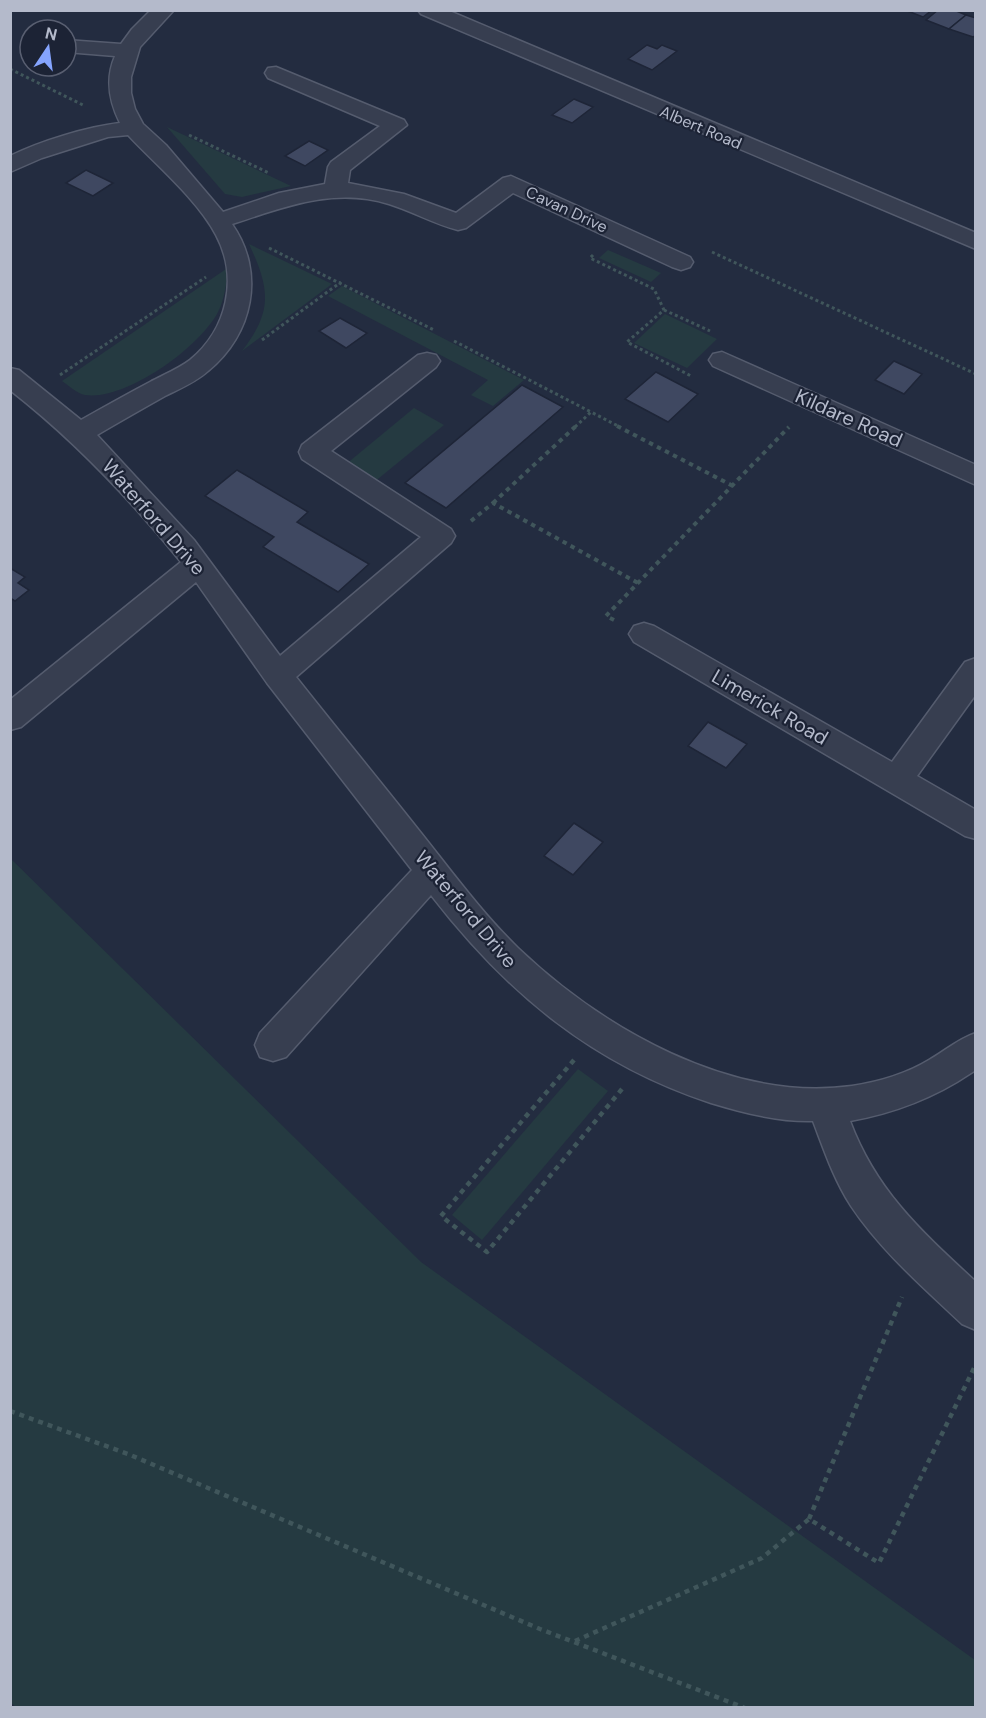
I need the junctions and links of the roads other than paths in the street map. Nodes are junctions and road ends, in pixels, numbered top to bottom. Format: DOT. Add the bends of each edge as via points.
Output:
graph roads {
  1 [pos="428,10"];
  2 [pos="161,11"];
  3 [pos="78,47"];
  4 [pos="128,51"];
  5 [pos="276,73"];
  6 [pos="131,124"];
  7 [pos="10,165"];
  8 [pos="335,190"];
  9 [pos="228,237"];
  10 [pos="975,242"];
  11 [pos="681,262"];
  12 [pos="723,360"];
  13 [pos="427,361"];
  14 [pos="21,385"];
  15 [pos="79,433"];
  16 [pos="975,476"];
  17 [pos="198,564"];
  18 [pos="644,634"];
  19 [pos="975,670"];
  20 [pos="278,675"];
  21 [pos="10,718"];
  22 [pos="897,780"];
  23 [pos="975,826"];
  24 [pos="432,871"];
  25 [pos="273,1045"];
  26 [pos="975,1049"];
  27 [pos="826,1104"];
  28 [pos="975,1310"];
  1 -- 10 [label="street, Albert Road"];
  2 -- 4 [label="street" via="141,29"];
  3 -- 4 [label="street"];
  4 -- 6 [label="street" via="119,81 120,96"];
  5 -- 8 [label="street" via="396,125 339,167"];
  6 -- 7 [label="street" via="34,153"];
  6 -- 9 [label="street"];
  8 -- 9 [label="street, Cavan Drive" via="311,194"];
  8 -- 11 [label="street, Cavan Drive" via="355,190 410,202 458,223 511,183"];
  9 -- 15 [label="street" via="242,285 238,308 223,338 202,364"];
  12 -- 16 [label="street, Kildare Road"];
  13 -- 20 [label="street" via="312,452 441,536"];
  14 -- 15 [label="street, Waterford Drive"];
  15 -- 17 [label="street, Waterford Drive"];
  17 -- 20 [label="street, Waterford Drive"];
  17 -- 21 [label="street"];
  18 -- 22 [label="street, Limerick Road"];
  19 -- 22 [label="street"];
  20 -- 24 [label="street, Waterford Drive"];
  22 -- 23 [label="street, Limerick Road"];
  24 -- 25 [label="street"];
  24 -- 27 [label="street, Waterford Drive" via="507,960 537,988 608,1041 693,1082 732,1094 774,1102"];
  26 -- 27 [label="street, Waterford Drive" via="928,1081 901,1092 863,1102"];
  27 -- 28 [label="street" via="852,1172 867,1196"];
}
